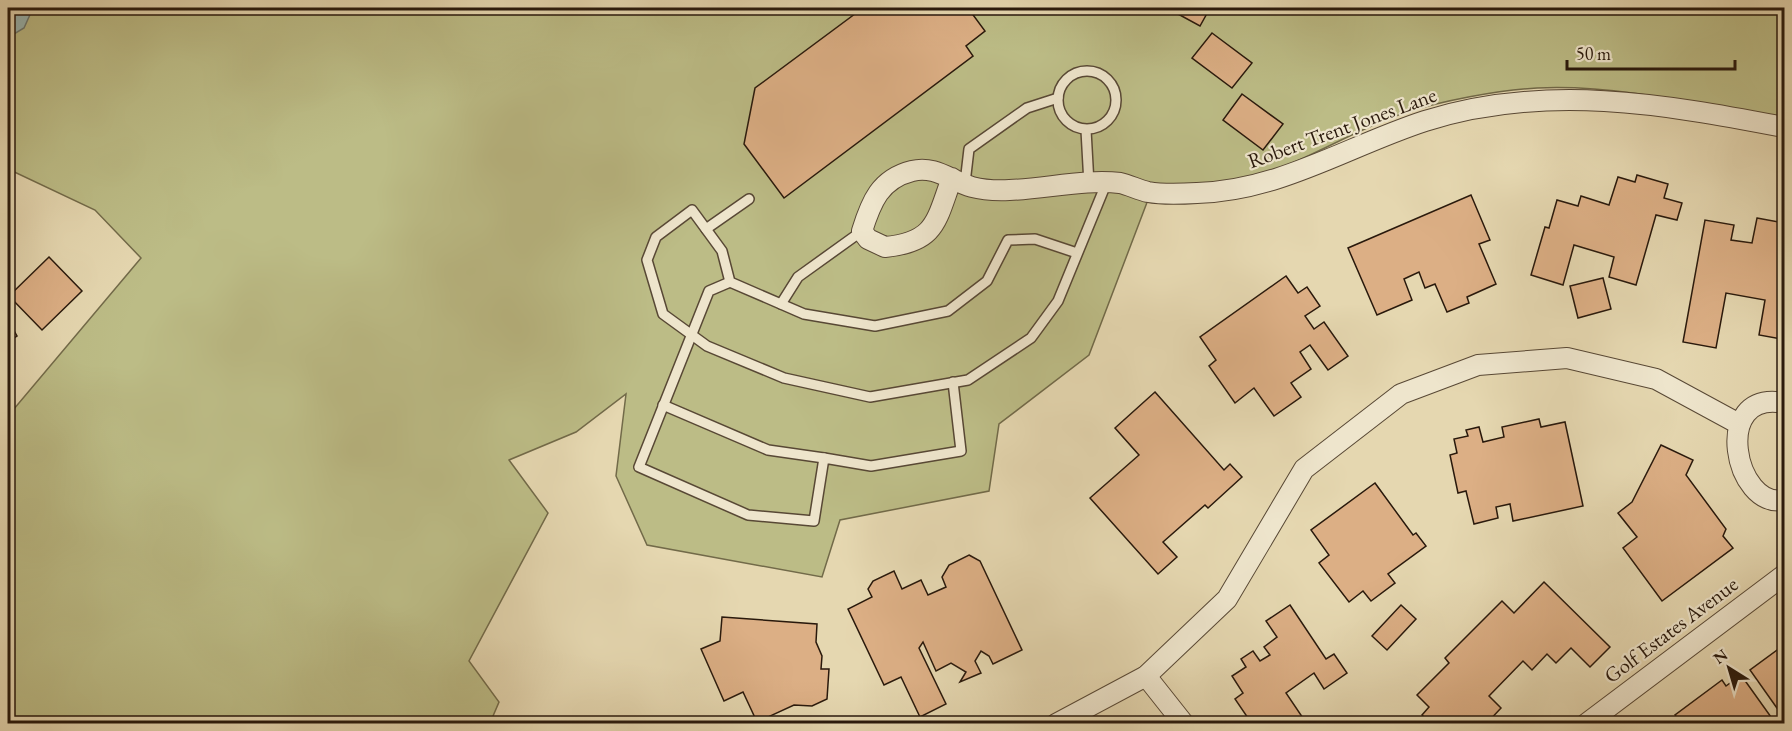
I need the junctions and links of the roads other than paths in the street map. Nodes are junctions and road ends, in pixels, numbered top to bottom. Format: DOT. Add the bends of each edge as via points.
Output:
graph roads {
  1 [pos="1058,99"];
  2 [pos="1785,127"];
  3 [pos="1086,129"];
  4 [pos="958,180"];
  5 [pos="1097,184"];
  6 [pos="749,199"];
  7 [pos="706,229"];
  8 [pos="862,231"];
  9 [pos="1077,254"];
  10 [pos="730,282"];
  11 [pos="781,304"];
  12 [pos="690,334"];
  13 [pos="953,382"];
  14 [pos="1785,403"];
  15 [pos="663,405"];
  16 [pos="1739,424"];
  17 [pos="824,458"];
  18 [pos="1785,500"];
  19 [pos="1785,576"];
  20 [pos="1146,676"];
  21 [pos="1056,723"];
  22 [pos="1184,723"];
  23 [pos="1586,723"];
  1 -- 3 [label="lane" via="1058,108 1068,123"];
  1 -- 3 [label="lane" via="1065,81 1082,72 1101,75 1108,81 1114,89 1115,108 1104,123"];
  1 -- 4 [label="lane" via="1027,108 969,149"];
  2 -- 5 [label="street, Robert Trent Jones Lane" via="1635,102 1534,100 1429,120 1375,138 1295,174 1243,190 1174,194 1120,183"];
  3 -- 5 [label="lane"];
  4 -- 5 [label="street, Robert Trent Jones Lane" via="972,187 996,189"];
  4 -- 8 [label="street, Robert Trent Jones Lane" via="927,169 910,171 888,181 875,194"];
  4 -- 8 [label="street" via="938,220 919,240 885,247 868,239"];
  5 -- 9 [label="lane"];
  6 -- 7 [label="lane"];
  7 -- 10 [label="lane" via="722,250"];
  7 -- 12 [label="lane" via="692,210 656,237 647,260 663,314"];
  8 -- 11 [label="lane" via="798,277"];
  9 -- 11 [label="lane" via="1035,239 1008,240 987,281 948,311 875,326 804,314"];
  9 -- 13 [label="lane" via="1058,301 1031,338 968,380"];
  10 -- 11 [label="lane"];
  10 -- 12 [label="lane" via="709,291"];
  12 -- 13 [label="lane" via="707,346 784,378 870,397"];
  12 -- 15 [label="lane"];
  13 -- 17 [label="lane" via="961,451 871,466"];
  14 -- 16 [label="street" via="1759,404"];
  15 -- 17 [label="lane" via="768,450"];
  15 -- 17 [label="lane" via="639,467 748,515 814,521"];
  16 -- 18 [label="street" via="1736,438 1753,490 1765,498"];
  16 -- 20 [label="street" via="1656,379 1567,358 1478,365 1401,394 1304,469 1227,599"];
  19 -- 23 [label="street, Golf Estates Avenue"];
  20 -- 21 [label="street"];
  20 -- 22 [label="street"];
}
